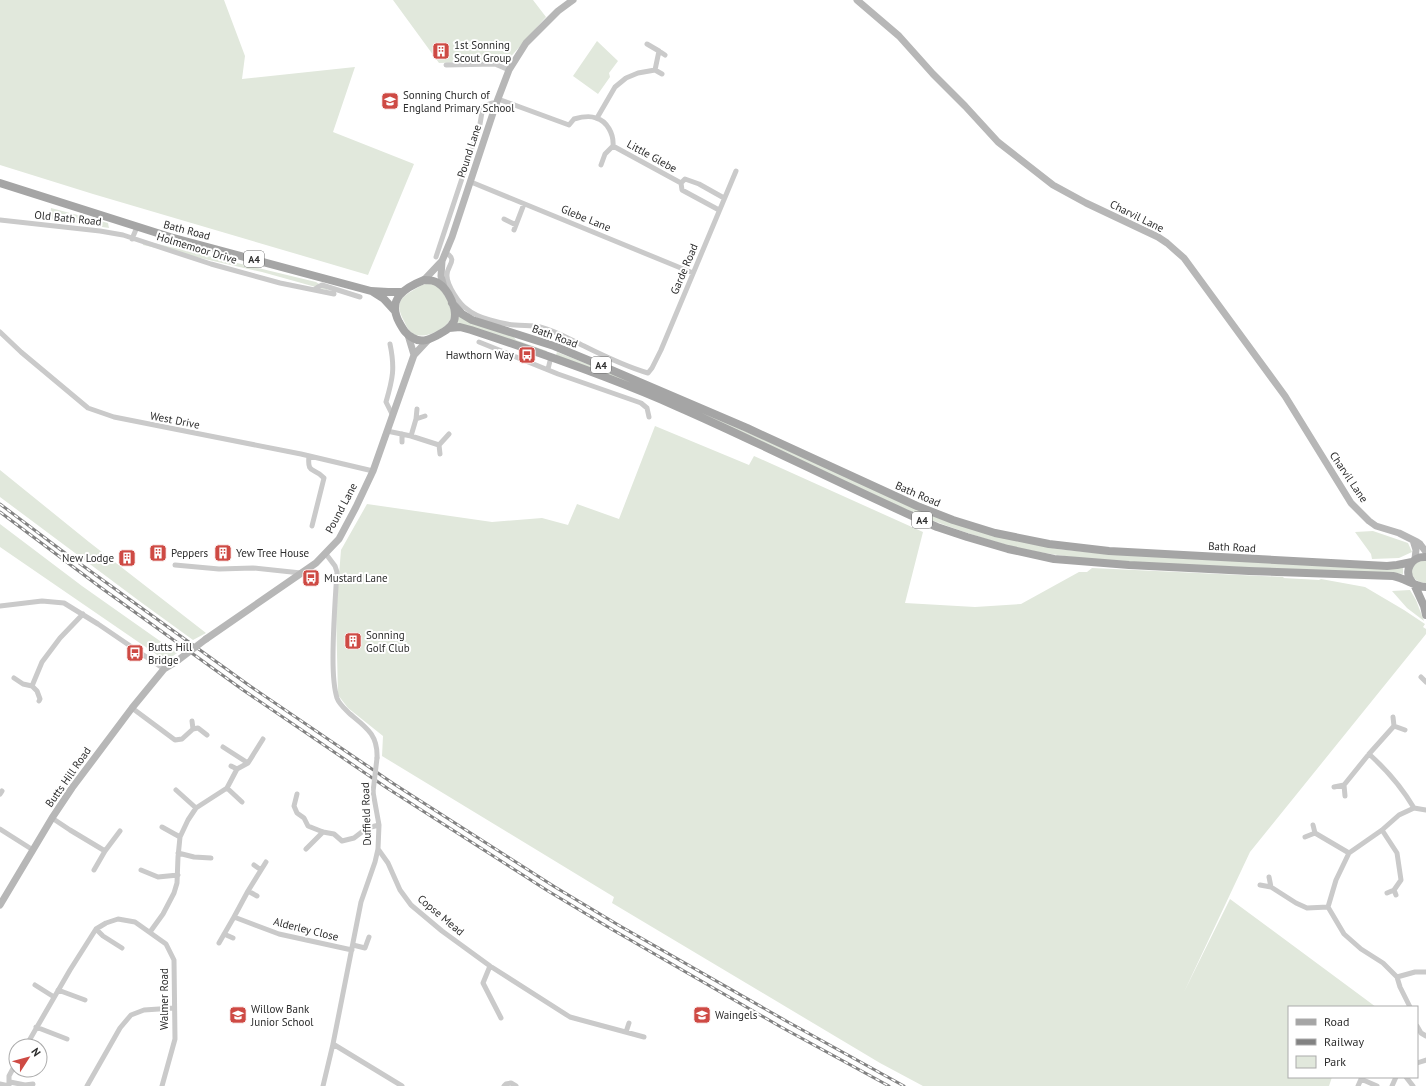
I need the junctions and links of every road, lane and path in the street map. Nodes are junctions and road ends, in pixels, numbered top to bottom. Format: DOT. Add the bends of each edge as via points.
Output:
graph roads {
  1 [pos="573,0"];
  2 [pos="857,0"];
  3 [pos="647,44"];
  4 [pos="659,51"];
  5 [pos="665,55"];
  6 [pos="446,65"];
  7 [pos="509,70"];
  8 [pos="655,70"];
  9 [pos="662,74"];
  10 [pos="497,101"];
  11 [pos="597,118"];
  12 [pos="613,146"];
  13 [pos="601,165"];
  14 [pos="736,171"];
  15 [pos="471,182"];
  16 [pos="0,183"];
  17 [pos="681,183"];
  18 [pos="724,198"];
  19 [pos="524,204"];
  20 [pos="719,210"];
  21 [pos="504,219"];
  22 [pos="0,220"];
  23 [pos="137,227"];
  24 [pos="444,233"];
  25 [pos="452,237"];
  26 [pos="132,239"];
  27 [pos="446,253"];
  28 [pos="439,259"];
  29 [pos="693,273"];
  30 [pos="424,280"];
  31 [pos="444,287"];
  32 [pos="315,289"];
  33 [pos="371,291"];
  34 [pos="402,292"];
  35 [pos="334,294"];
  36 [pos="360,297"];
  37 [pos="452,303"];
  38 [pos="395,311"];
  39 [pos="449,328"];
  40 [pos="0,332"];
  41 [pos="408,335"];
  42 [pos="428,340"];
  43 [pos="479,342"];
  44 [pos="390,344"];
  45 [pos="554,346"];
  46 [pos="414,355"];
  47 [pos="551,357"];
  48 [pos="548,369"];
  49 [pos="417,409"];
  50 [pos="393,416"];
  51 [pos="424,416"];
  52 [pos="649,417"];
  53 [pos="416,419"];
  54 [pos="387,431"];
  55 [pos="402,434"];
  56 [pos="449,434"];
  57 [pos="411,436"];
  58 [pos="402,442"];
  59 [pos="439,445"];
  60 [pos="440,454"];
  61 [pos="309,456"];
  62 [pos="373,471"];
  63 [pos="312,526"];
  64 [pos="1412,540"];
  65 [pos="1425,548"];
  66 [pos="326,554"];
  67 [pos="1426,557"];
  68 [pos="1414,560"];
  69 [pos="176,565"];
  70 [pos="302,573"];
  71 [pos="1413,583"];
  72 [pos="1426,587"];
  73 [pos="1426,597"];
  74 [pos="0,606"];
  75 [pos="1425,611"];
  76 [pos="83,614"];
  77 [pos="164,669"];
  78 [pos="1421,677"];
  79 [pos="14,678"];
  80 [pos="1426,682"];
  81 [pos="32,686"];
  82 [pos="39,701"];
  83 [pos="132,708"];
  84 [pos="1393,718"];
  85 [pos="192,721"];
  86 [pos="1394,726"];
  87 [pos="193,729"];
  88 [pos="1405,730"];
  89 [pos="207,735"];
  90 [pos="263,739"];
  91 [pos="223,747"];
  92 [pos="1369,754"];
  93 [pos="248,763"];
  94 [pos="231,766"];
  95 [pos="237,769"];
  96 [pos="1344,785"];
  97 [pos="1334,787"];
  98 [pos="227,788"];
  99 [pos="176,790"];
  100 [pos="297,794"];
  101 [pos="1345,796"];
  102 [pos="242,802"];
  103 [pos="196,808"];
  104 [pos="1414,808"];
  105 [pos="1426,810"];
  106 [pos="52,818"];
  107 [pos="379,825"];
  108 [pos="1312,825"];
  109 [pos="162,827"];
  110 [pos="0,829"];
  111 [pos="1382,830"];
  112 [pos="120,831"];
  113 [pos="323,832"];
  114 [pos="1315,833"];
  115 [pos="180,837"];
  116 [pos="1305,837"];
  117 [pos="306,849"];
  118 [pos="378,849"];
  119 [pos="33,850"];
  120 [pos="105,851"];
  121 [pos="178,853"];
  122 [pos="1349,853"];
  123 [pos="211,858"];
  124 [pos="266,862"];
  125 [pos="254,865"];
  126 [pos="94,870"];
  127 [pos="141,870"];
  128 [pos="261,870"];
  129 [pos="178,875"];
  130 [pos="1270,877"];
  131 [pos="1260,885"];
  132 [pos="1271,887"];
  133 [pos="248,892"];
  134 [pos="1387,893"];
  135 [pos="257,896"];
  136 [pos="0,905"];
  137 [pos="1328,907"];
  138 [pos="234,917"];
  139 [pos="96,929"];
  140 [pos="150,932"];
  141 [pos="224,934"];
  142 [pos="369,937"];
  143 [pos="233,938"];
  144 [pos="219,943"];
  145 [pos="122,948"];
  146 [pos="352,948"];
  147 [pos="490,966"];
  148 [pos="1426,972"];
  149 [pos="1397,977"];
  150 [pos="34,985"];
  151 [pos="58,990"];
  152 [pos="54,997"];
  153 [pos="85,1000"];
  154 [pos="1410,1006"];
  155 [pos="174,1008"];
  156 [pos="500,1018"];
  157 [pos="629,1023"];
  158 [pos="36,1028"];
  159 [pos="1418,1028"];
  160 [pos="626,1032"];
  161 [pos="1426,1036"];
  162 [pos="644,1037"];
  163 [pos="30,1038"];
  164 [pos="67,1039"];
  165 [pos="332,1044"];
  166 [pos="1361,1078"];
  167 [pos="1407,1078"];
  168 [pos="0,1084"];
  169 [pos="10,1084"];
  170 [pos="33,1084"];
  171 [pos="87,1086"];
  172 [pos="162,1086"];
  173 [pos="323,1086"];
  174 [pos="402,1086"];
  175 [pos="504,1086"];
  176 [pos="516,1086"];
  177 [pos="1358,1086"];
  178 [pos="1377,1086"];
  179 [pos="1413,1086"];
  1 -- 7 [label="street, Pound Lane" via="558,11 526,43"];
  2 -- 64 [label="street, Charvil Lane" via="899,36 998,142 1053,185 1158,237 1184,258 1285,396 1351,503 1376,526"];
  3 -- 4 [label="street"];
  4 -- 5 [label="street"];
  4 -- 8 [label="street"];
  6 -- 7 [label="street" via="495,64"];
  7 -- 10 [label="street, Pound Lane"];
  8 -- 9 [label="street"];
  8 -- 11 [label="street" via="626,78 615,87"];
  10 -- 11 [label="street" via="569,125 574,119 584,116"];
  10 -- 15 [label="street, Pound Lane"];
  10 -- 24 [label="street" via="483,106 480,124"];
  11 -- 12 [label="street, Little Glebe" via="610,129 614,139"];
  12 -- 13 [label="street, Little Glebe" via="605,154"];
  12 -- 17 [label="street, Little Glebe"];
  14 -- 18 [label="street, Garde Road"];
  15 -- 19 [label="street, Glebe Lane"];
  15 -- 25 [label="street, Pound Lane"];
  16 -- 23 [label="main road, Bath Road / A4"];
  17 -- 18 [label="street, Little Glebe" via="685,179"];
  17 -- 20 [label="street, Little Glebe" via="682,190"];
  18 -- 20 [label="street, Garde Road"];
  19 -- 21 [label="street" via="515,227"];
  19 -- 29 [label="street, Glebe Lane"];
  20 -- 29 [label="street, Garde Road"];
  22 -- 26 [label="street, Old Bath Road" via="100,231"];
  23 -- 26 [label="street"];
  23 -- 33 [label="main road, Bath Road / A4"];
  24 -- 25 [label="street"];
  24 -- 28 [label="street"];
  25 -- 27 [label="street, Pound Lane"];
  26 -- 32 [label="street, Holmemoor Drive" via="280,283"];
  27 -- 28 [label="street, Pound Lane"];
  27 -- 29 [label="street, Garde Road" via="452,260 447,278 468,311 507,324 551,330 648,373 661,350"];
  28 -- 30 [label="street, Pound Lane"];
  28 -- 31 [label="street, Pound Lane" via="440,276"];
  30 -- 31 [label="main road" via="434,281"];
  30 -- 34 [label="main road"];
  31 -- 37 [label="main road"];
  32 -- 35 [label="street, Holmemoor Drive"];
  32 -- 36 [label="street, Holmemoor Drive" via="322,285"];
  33 -- 34 [label="main road, Bath Road / A4"];
  33 -- 38 [label="main road, Bath Road / A4" via="384,299"];
  34 -- 38 [label="main road" via="396,302"];
  37 -- 39 [label="main road" via="455,318"];
  37 -- 45 [label="main road, Bath Road / A4" via="472,320"];
  38 -- 41 [label="main road"];
  39 -- 42 [label="main road"];
  39 -- 47 [label="main road, Bath Road / A4" via="467,328"];
  40 -- 61 [label="street, West Drive" via="88,408 144,424"];
  41 -- 42 [label="main road" via="420,341"];
  41 -- 46 [label="street"];
  42 -- 46 [label="street, Pound Lane"];
  43 -- 48 [label="street"];
  44 -- 50 [label="street" via="394,360 386,402"];
  45 -- 47 [label="main road"];
  45 -- 68 [label="main road, Bath Road / A4" via="716,414 917,506 995,532 1049,544 1109,551 1375,565 1397,565"];
  46 -- 50 [label="street, Pound Lane"];
  47 -- 48 [label="street"];
  47 -- 71 [label="main road, Bath Road / A4" via="676,406 930,524 1008,549 1054,559 1088,562 1291,574 1393,576"];
  48 -- 52 [label="street" via="641,403 647,408"];
  49 -- 53 [label="street"];
  50 -- 54 [label="street, Pound Lane"];
  51 -- 53 [label="street"];
  53 -- 57 [label="street"];
  54 -- 55 [label="street"];
  54 -- 62 [label="street, Pound Lane"];
  55 -- 57 [label="street"];
  55 -- 58 [label="street"];
  56 -- 59 [label="street"];
  57 -- 59 [label="street"];
  59 -- 60 [label="street"];
  61 -- 62 [label="street, West Drive"];
  61 -- 63 [label="street" via="308,465 311,470 324,478"];
  62 -- 66 [label="street, Pound Lane" via="339,539"];
  64 -- 65 [label="street, Charvil Lane"];
  64 -- 68 [label="street" via="1416,550"];
  66 -- 70 [label="street, Pound Lane"];
  66 -- 107 [label="street, Duffield Road, bridge" via="337,572 333,646 337,698 375,740 377,758 373,792"];
  67 -- 68 [label="main road, Bath Road / A4"];
  68 -- 71 [label="main road" via="1408,573"];
  69 -- 70 [label="street"];
  70 -- 77 [label="street, Pound Lane, bridge"];
  71 -- 72 [label="main road, Bath Road / A4"];
  71 -- 75 [label="main road"];
  73 -- 75 [label="main road"];
  74 -- 76 [label="street" via="42,601 64,603"];
  76 -- 77 [label="street"];
  76 -- 81 [label="street" via="42,662"];
  77 -- 83 [label="street, Butts Hill Road"];
  78 -- 80 [label="street"];
  79 -- 81 [label="street"];
  81 -- 82 [label="street" via="37,691"];
  83 -- 87 [label="street" via="175,740 182,739"];
  83 -- 106 [label="street, Butts Hill Road"];
  84 -- 86 [label="street"];
  85 -- 87 [label="street"];
  86 -- 88 [label="street"];
  86 -- 92 [label="street"];
  87 -- 89 [label="street" via="198,728"];
  90 -- 93 [label="street"];
  91 -- 93 [label="street"];
  92 -- 96 [label="street"];
  92 -- 104 [label="street" via="1402,787"];
  93 -- 95 [label="street"];
  94 -- 95 [label="street"];
  95 -- 98 [label="street"];
  96 -- 97 [label="street"];
  96 -- 101 [label="street"];
  98 -- 102 [label="street"];
  98 -- 103 [label="street"];
  99 -- 103 [label="street"];
  100 -- 113 [label="street" via="294,806 297,813 304,818 308,826"];
  103 -- 115 [label="street"];
  104 -- 105 [label="street"];
  104 -- 111 [label="street" via="1399,815"];
  106 -- 119 [label="street, Butts Hill Road"];
  106 -- 120 [label="street"];
  107 -- 113 [label="street" via="367,828 354,838 342,841 334,834"];
  107 -- 118 [label="street, Duffield Road"];
  108 -- 114 [label="street"];
  109 -- 115 [label="street"];
  110 -- 119 [label="street"];
  111 -- 122 [label="street"];
  111 -- 134 [label="street" via="1397,853 1401,880 1395,893"];
  112 -- 120 [label="street"];
  113 -- 117 [label="street"];
  114 -- 116 [label="street"];
  114 -- 122 [label="street"];
  115 -- 121 [label="street"];
  118 -- 146 [label="street, Duffield Road" via="376,862 361,902"];
  118 -- 147 [label="street, Copse Mead" via="411,905"];
  119 -- 136 [label="street, Butts Hill Road"];
  120 -- 126 [label="street"];
  121 -- 123 [label="street"];
  121 -- 129 [label="street"];
  122 -- 137 [label="street" via="1336,880"];
  124 -- 128 [label="street"];
  125 -- 128 [label="street"];
  127 -- 129 [label="street" via="158,877"];
  128 -- 133 [label="street"];
  129 -- 140 [label="street" via="174,894"];
  130 -- 132 [label="street"];
  131 -- 132 [label="street"];
  132 -- 137 [label="street" via="1296,904 1307,908"];
  133 -- 135 [label="street"];
  133 -- 138 [label="street"];
  137 -- 149 [label="street" via="1344,934 1383,963"];
  138 -- 141 [label="street"];
  138 -- 146 [label="street, Alderley Close" via="279,934"];
  139 -- 140 [label="street, Walmer Road" via="106,922 118,919 135,922"];
  139 -- 145 [label="street"];
  139 -- 151 [label="street"];
  140 -- 155 [label="street, Walmer Road" via="166,944 174,960"];
  141 -- 143 [label="street"];
  141 -- 144 [label="street"];
  142 -- 146 [label="street" via="365,948"];
  146 -- 165 [label="street, Duffield Road"];
  147 -- 156 [label="street" via="484,983"];
  147 -- 160 [label="street, Copse Mead" via="570,1016"];
  148 -- 149 [label="street"];
  149 -- 154 [label="street"];
  150 -- 152 [label="street"];
  151 -- 152 [label="street"];
  151 -- 153 [label="street"];
  152 -- 158 [label="street"];
  155 -- 171 [label="street" via="144,1010 131,1015 120,1028"];
  155 -- 172 [label="street, Walmer Road" via="175,1040"];
  157 -- 160 [label="street"];
  158 -- 163 [label="street"];
  158 -- 164 [label="street"];
  159 -- 161 [label="street"];
  160 -- 162 [label="street, Copse Mead"];
  165 -- 173 [label="street, Duffield Road"];
  165 -- 174 [label="street"];
  166 -- 177 [label="street"];
  166 -- 178 [label="street"];
  167 -- 179 [label="street"];
  168 -- 169 [label="street"];
  169 -- 170 [label="street"];
  175 -- 176 [label="street" via="511,1083"];
}
